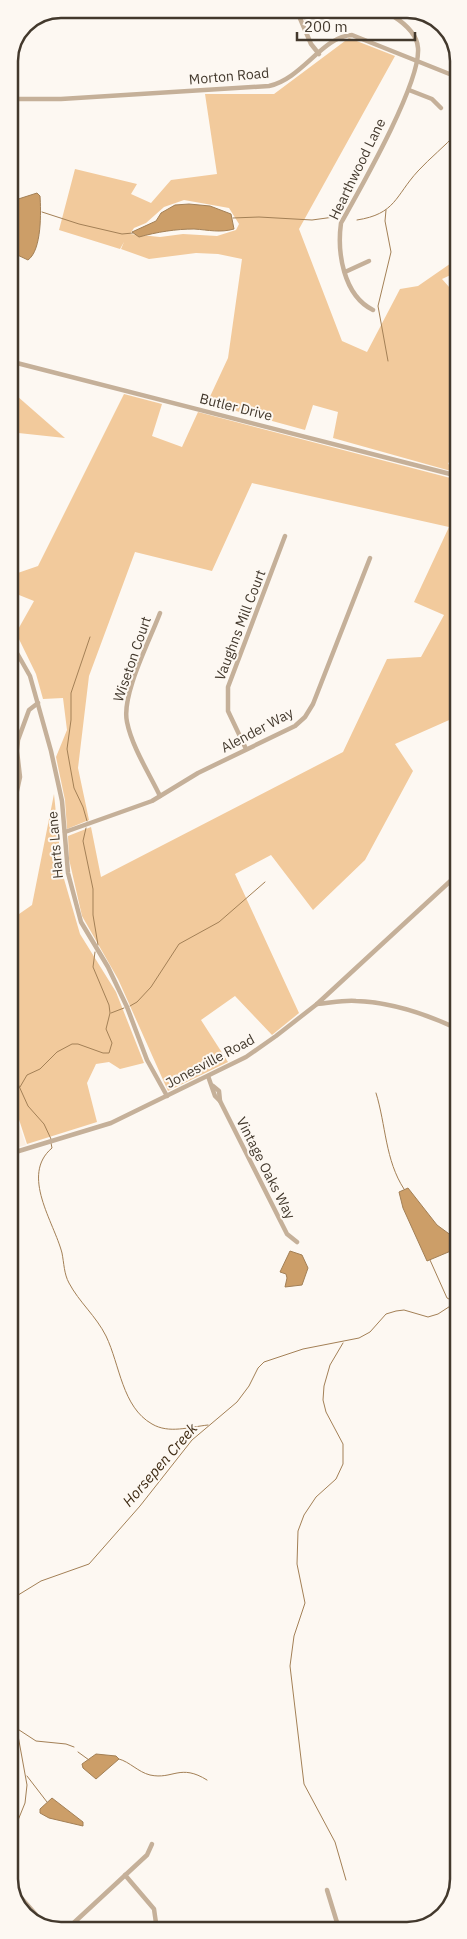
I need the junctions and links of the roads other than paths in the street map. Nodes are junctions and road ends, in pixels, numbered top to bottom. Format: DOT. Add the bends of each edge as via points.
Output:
graph roads {
  1 [pos="300,18"];
  2 [pos="396,18"];
  3 [pos="319,54"];
  4 [pos="418,60"];
  5 [pos="450,74"];
  6 [pos="408,90"];
  7 [pos="18,98"];
  8 [pos="441,108"];
  9 [pos="369,261"];
  10 [pos="345,272"];
  11 [pos="373,310"];
  12 [pos="18,363"];
  13 [pos="450,474"];
  14 [pos="285,536"];
  15 [pos="370,558"];
  16 [pos="160,612"];
  17 [pos="18,654"];
  18 [pos="38,702"];
  19 [pos="18,740"];
  20 [pos="18,740"];
  21 [pos="246,749"];
  22 [pos="18,787"];
  23 [pos="160,796"];
  24 [pos="65,832"];
  25 [pos="450,881"];
  26 [pos="317,1004"];
  27 [pos="450,1027"];
  28 [pos="208,1076"];
  29 [pos="167,1096"];
  30 [pos="18,1152"];
  31 [pos="297,1242"];
  32 [pos="152,1844"];
  33 [pos="125,1875"];
  34 [pos="327,1890"];
  35 [pos="23,1900"];
  36 [pos="34,1912"];
  37 [pos="76,1921"];
  38 [pos="156,1921"];
  39 [pos="337,1922"];
  1 -- 3 [label="street"];
  2 -- 4 [label="street" via="415,36"];
  3 -- 4 [label="street, Morton Road" via="339,38 352,35"];
  3 -- 7 [label="street, Morton Road" via="290,78 269,86 61,99"];
  4 -- 5 [label="street, Morton Road"];
  4 -- 6 [label="street, Hearthwood Lane"];
  6 -- 8 [label="street" via="432,99"];
  6 -- 10 [label="street, Hearthwood Lane" via="341,223 340,257"];
  9 -- 10 [label="street"];
  10 -- 11 [label="street, Hearthwood Lane" via="361,302"];
  12 -- 13 [label="street, Butler Drive"];
  14 -- 21 [label="street, Vaughns Mill Court" via="228,686 228,711"];
  15 -- 21 [label="street, Alender Way" via="308,713 295,726"];
  16 -- 23 [label="street, Wiseton Court" via="130,690 126,714 131,735"];
  17 -- 18 [label="street, Harts Lane" via="27,669"];
  18 -- 19 [label="street" via="29,710"];
  18 -- 24 [label="street, Harts Lane" via="59,782"];
  20 -- 22 [label="street"];
  21 -- 23 [label="street, Alender Way"];
  23 -- 24 [label="street, Alender Way"];
  24 -- 29 [label="street, Harts Lane" via="68,873 81,922 108,968 147,1060"];
  25 -- 26 [label="street, Jonesville Road"];
  26 -- 27 [label="street" via="358,1001 381,1004 421,1014"];
  26 -- 28 [label="street, Jonesville Road" via="259,1048"];
  28 -- 29 [label="street, Jonesville Road"];
  28 -- 31 [label="street, Vintage Oaks Way" via="215,1096 287,1234"];
  29 -- 30 [label="street, Jonesville Road" via="112,1123"];
  32 -- 33 [label="street" via="147,1855"];
  33 -- 37 [label="street"];
  33 -- 38 [label="street" via="154,1909"];
  34 -- 39 [label="street"];
  35 -- 36 [label="street"];
}
